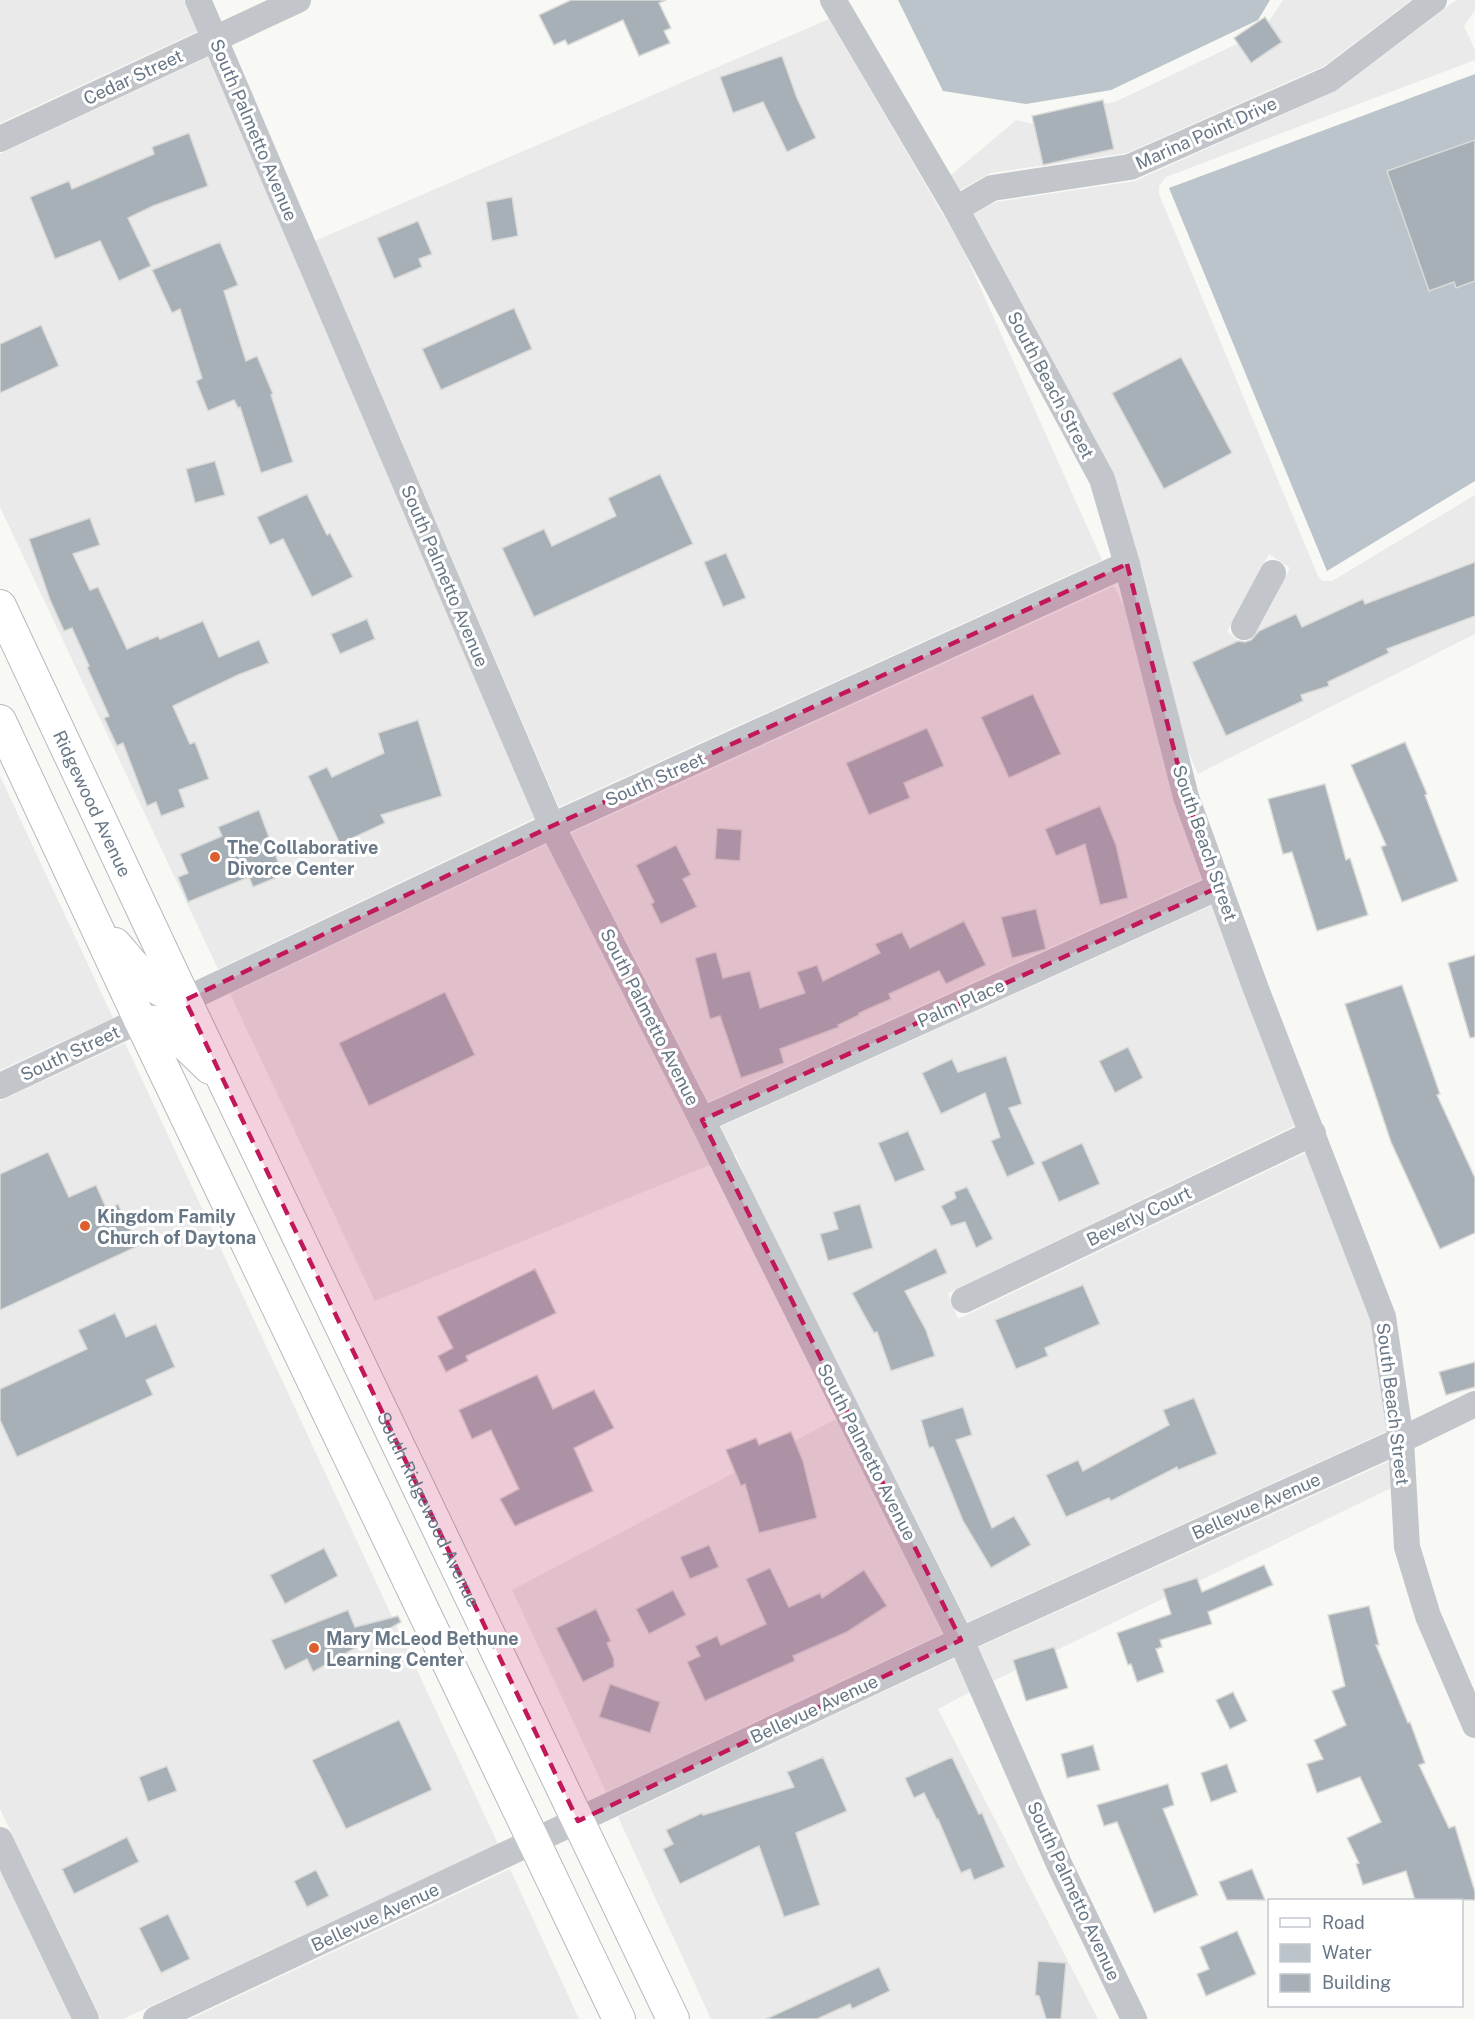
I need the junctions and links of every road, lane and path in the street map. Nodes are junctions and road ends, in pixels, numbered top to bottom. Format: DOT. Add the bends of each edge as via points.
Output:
graph roads {
  1 [pos="198,0"];
  2 [pos="298,0"];
  3 [pos="833,0"];
  4 [pos="1434,0"];
  5 [pos="214,38"];
  6 [pos="0,139"];
  7 [pos="956,208"];
  8 [pos="1127,564"];
  9 [pos="1273,573"];
  10 [pos="0,606"];
  11 [pos="1244,627"];
  12 [pos="0,721"];
  13 [pos="552,826"];
  14 [pos="1219,887"];
  15 [pos="94,921"];
  16 [pos="185,1000"];
  17 [pos="140,1020"];
  18 [pos="225,1083"];
  19 [pos="0,1086"];
  20 [pos="702,1120"];
  21 [pos="1313,1133"];
  22 [pos="964,1300"];
  23 [pos="1475,1404"];
  24 [pos="1401,1440"];
  25 [pos="962,1640"];
  26 [pos="1475,1725"];
  27 [pos="578,1821"];
  28 [pos="0,1840"];
  29 [pos="534,1842"];
  30 [pos="86,2019"];
  31 [pos="156,2019"];
  32 [pos="619,2019"];
  33 [pos="673,2019"];
  34 [pos="1134,2019"];
  1 -- 5 [label="street, South Palmetto Avenue"];
  2 -- 5 [label="street, Cedar Street"];
  3 -- 7 [label="street, South Beach Street"];
  4 -- 7 [label="street, Marina Point Drive" via="1330,79 1130,167 992,188"];
  5 -- 6 [label="street, Cedar Street"];
  5 -- 13 [label="street, South Palmetto Avenue"];
  7 -- 8 [label="street, South Beach Street" via="1102,479"];
  8 -- 13 [label="street, South Street"];
  8 -- 14 [label="street, South Beach Street" via="1186,797"];
  9 -- 11 [label="street"];
  10 -- 16 [label="main road, Ridgewood Avenue"];
  12 -- 15 [label="main road"];
  13 -- 16 [label="street, South Street"];
  13 -- 20 [label="street, South Palmetto Avenue"];
  14 -- 20 [label="street, Palm Place"];
  14 -- 21 [label="street, South Beach Street"];
  15 -- 16 [label="main road" via="154,987 170,997"];
  15 -- 17 [label="main road"];
  16 -- 18 [label="main road, South Ridgewood Avenue"];
  17 -- 18 [label="main road" via="169,1029"];
  17 -- 19 [label="street, South Street"];
  17 -- 29 [label="main road"];
  18 -- 27 [label="main road, South Ridgewood Avenue"];
  20 -- 25 [label="street, South Palmetto Avenue"];
  21 -- 22 [label="street, Beverly Court"];
  21 -- 24 [label="street, South Beach Street" via="1383,1317"];
  23 -- 24 [label="street, Bellevue Avenue"];
  24 -- 25 [label="street, Bellevue Avenue"];
  24 -- 26 [label="street, South Beach Street" via="1407,1547 1428,1616"];
  25 -- 27 [label="street, Bellevue Avenue"];
  25 -- 34 [label="street, South Palmetto Avenue" via="1059,1864"];
  27 -- 29 [label="street, Bellevue Avenue"];
  27 -- 33 [label="main road, South Ridgewood Avenue"];
  28 -- 30 [label="street"];
  29 -- 31 [label="street, Bellevue Avenue"];
  29 -- 32 [label="main road"];
}
